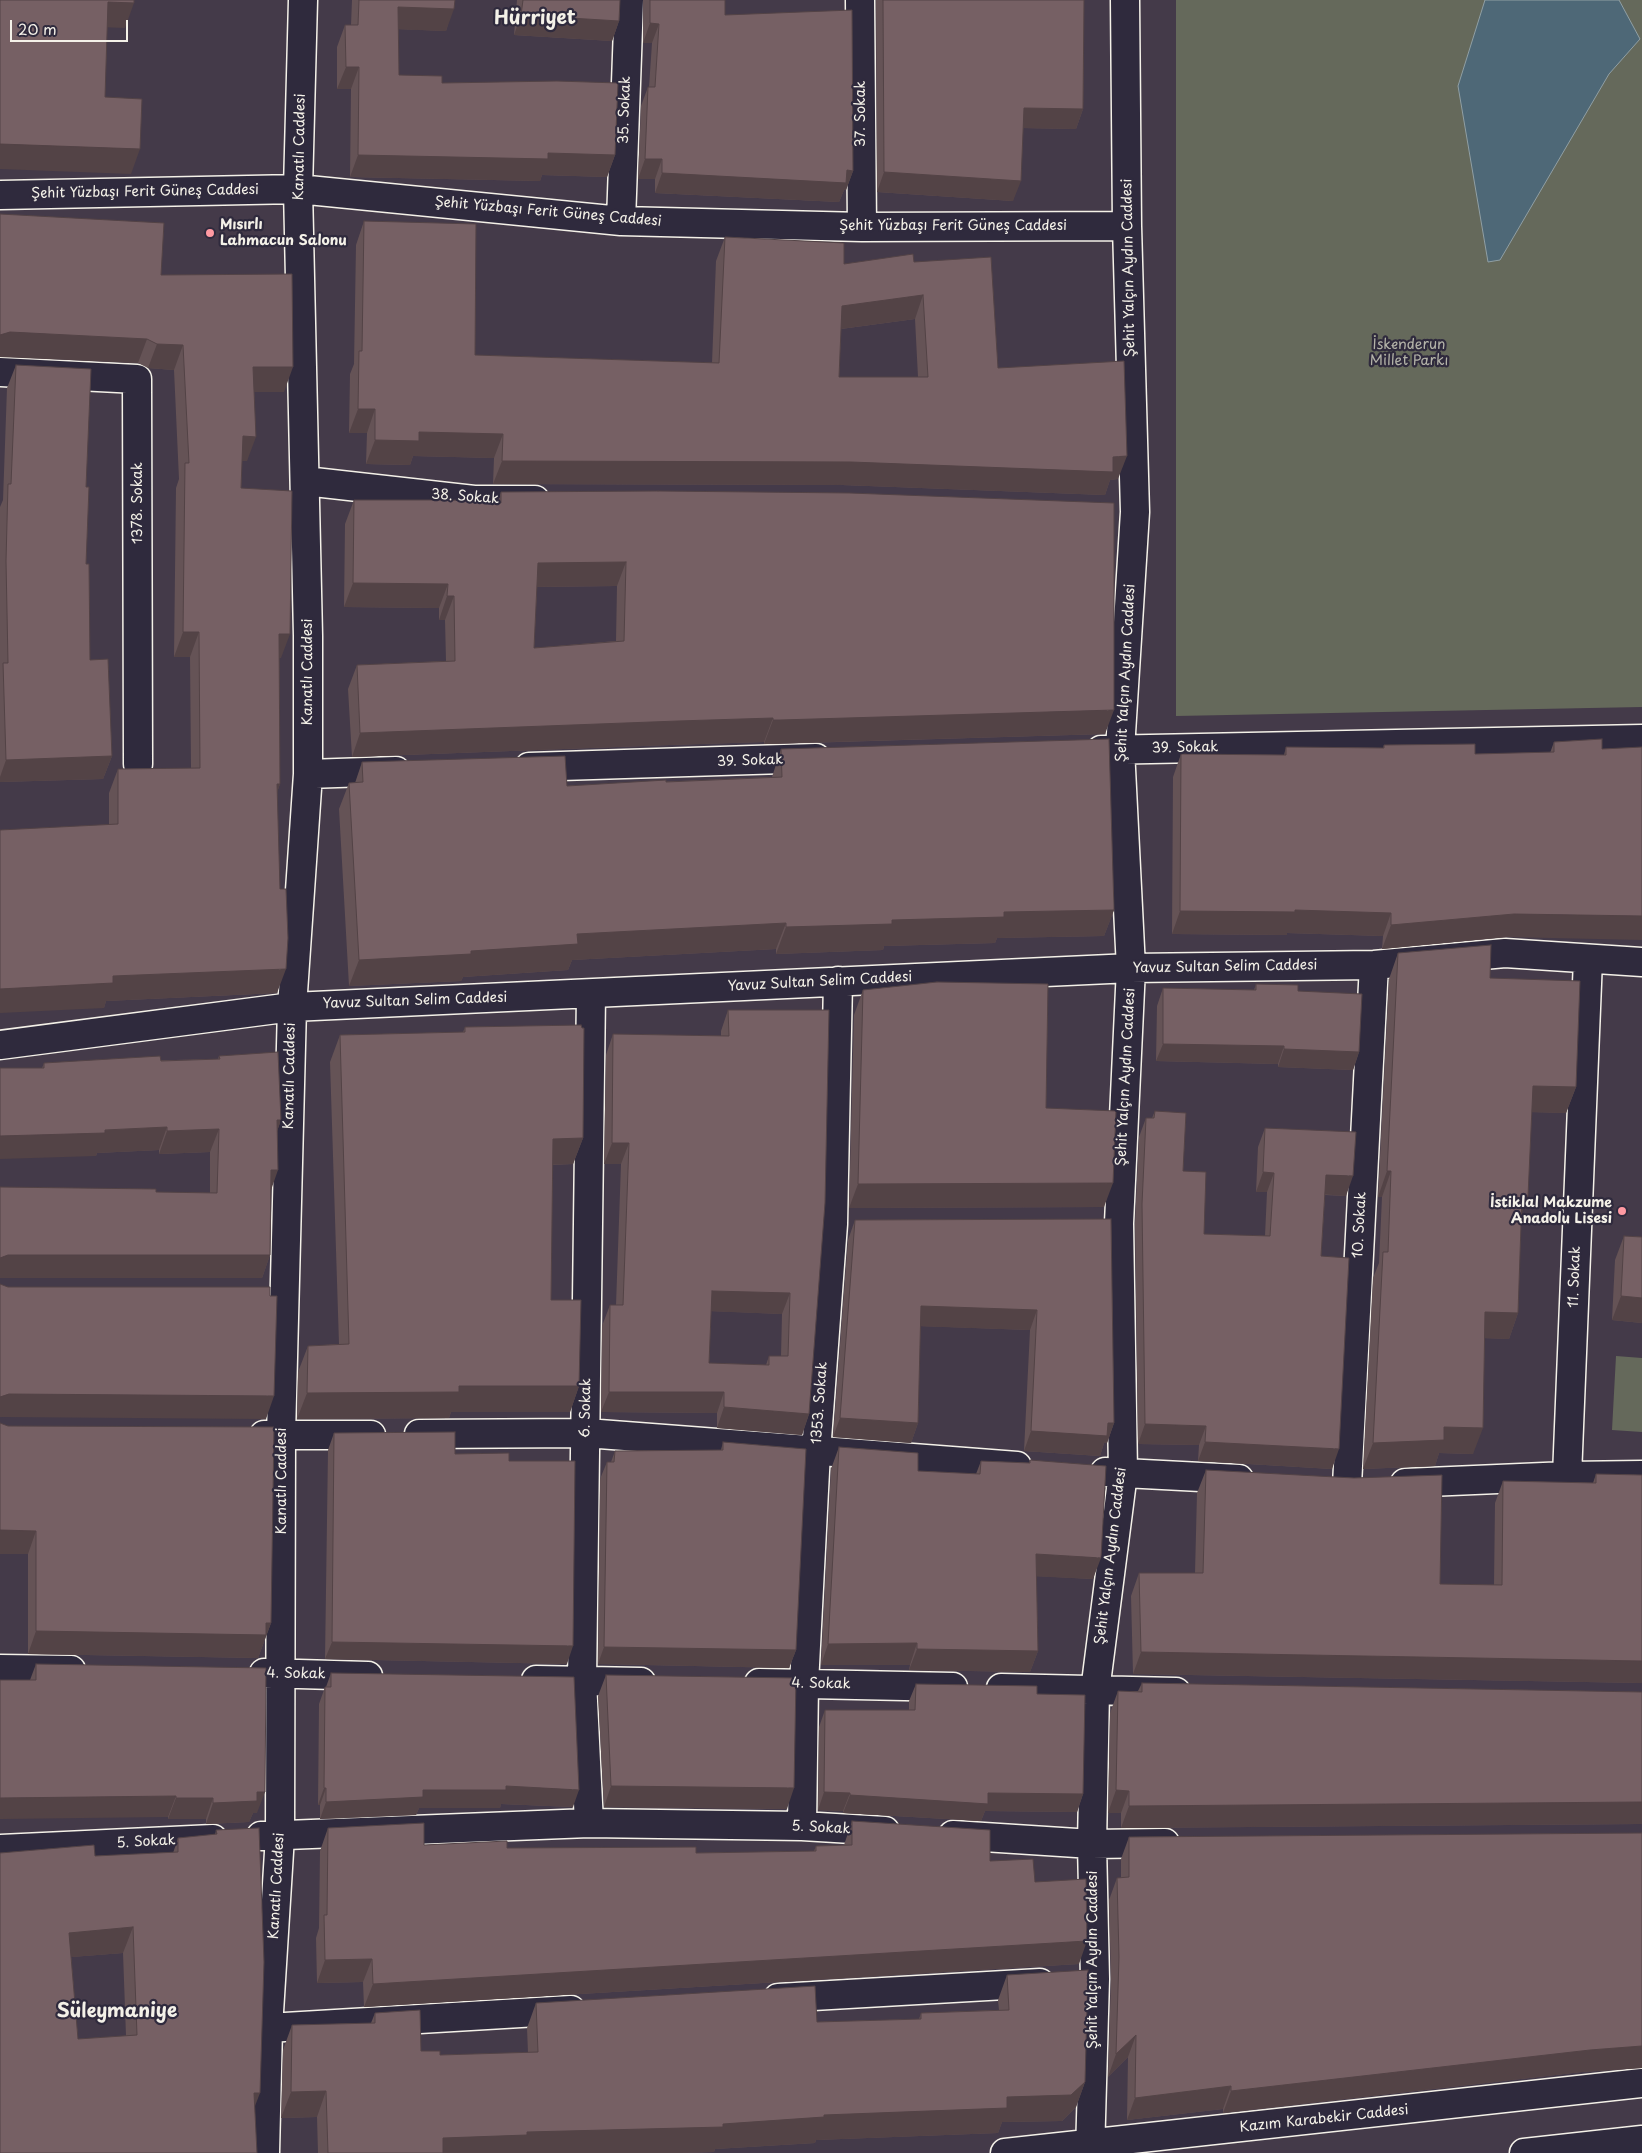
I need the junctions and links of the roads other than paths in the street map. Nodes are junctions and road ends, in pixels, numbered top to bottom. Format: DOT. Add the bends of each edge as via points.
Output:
graph roads {
  1 [pos="303,0"];
  2 [pos="628,0"];
  3 [pos="860,0"];
  4 [pos="1125,0"];
  5 [pos="298,189"];
  6 [pos="0,195"];
  7 [pos="621,220"];
  8 [pos="1127,226"];
  9 [pos="862,228"];
  10 [pos="0,372"];
  11 [pos="305,481"];
  12 [pos="561,500"];
  13 [pos="1107,511"];
  14 [pos="1135,512"];
  15 [pos="1642,738"];
  16 [pos="1120,749"];
  17 [pos="1080,750"];
  18 [pos="842,758"];
  19 [pos="138,764"];
  20 [pos="506,768"];
  21 [pos="417,771"];
  22 [pos="308,774"];
  23 [pos="1588,959"];
  24 [pos="1642,962"];
  25 [pos="1374,966"];
  26 [pos="1131,968"];
  27 [pos="838,981"];
  28 [pos="591,994"];
  29 [pos="292,1007"];
  30 [pos="0,1045"];
  31 [pos="1089,1223"];
  32 [pos="1119,1223"];
  33 [pos="833,1224"];
  34 [pos="862,1224"];
  35 [pos="256,1294"];
  36 [pos="285,1294"];
  37 [pos="586,1433"];
  38 [pos="243,1435"];
  39 [pos="282,1435"];
  40 [pos="816,1452"];
  41 [pos="1044,1468"];
  42 [pos="1084,1470"];
  43 [pos="1123,1473"];
  44 [pos="1567,1476"];
  45 [pos="1642,1476"];
  46 [pos="1260,1480"];
  47 [pos="1318,1484"];
  48 [pos="1347,1485"];
  49 [pos="0,1669"];
  50 [pos="97,1671"];
  51 [pos="244,1673"];
  52 [pos="282,1674"];
  53 [pos="389,1676"];
  54 [pos="515,1679"];
  55 [pos="582,1681"];
  56 [pos="669,1682"];
  57 [pos="737,1683"];
  58 [pos="804,1684"];
  59 [pos="1095,1690"];
  60 [pos="1204,1692"];
  61 [pos="589,1823"];
  62 [pos="802,1826"];
  63 [pos="280,1836"];
  64 [pos="1192,1843"];
  65 [pos="1092,1844"];
  66 [pos="0,1849"];
  67 [pos="1096,1979"];
  68 [pos="756,1999"];
  69 [pos="597,2008"];
  70 [pos="268,2028"];
  71 [pos="1642,2083"];
  72 [pos="1642,2140"];
  73 [pos="1090,2149"];
  74 [pos="265,2153"];
  75 [pos="1005,2153"];
  76 [pos="1524,2153"];
  1 -- 5 [label="street, Kanatlı Caddesi"];
  2 -- 7 [label="street, 35. Sokak"];
  3 -- 9 [label="street, 37. Sokak"];
  4 -- 8 [label="street, Şehit Yalçın Aydın Caddesi"];
  5 -- 6 [label="street, Şehit Yüzbaşı Ferit Güneş Caddesi"];
  5 -- 7 [label="street, Şehit Yüzbaşı Ferit Güneş Caddesi"];
  5 -- 11 [label="street, Kanatlı Caddesi"];
  7 -- 9 [label="street, Şehit Yüzbaşı Ferit Güneş Caddesi"];
  8 -- 9 [label="street, Şehit Yüzbaşı Ferit Güneş Caddesi"];
  8 -- 14 [label="street, Şehit Yalçın Aydın Caddesi"];
  10 -- 19 [label="street, 1378. Sokak" via="137,379"];
  11 -- 12 [label="street, 38. Sokak" via="474,500"];
  11 -- 22 [label="street, Kanatlı Caddesi"];
  13 -- 14 [label="street"];
  14 -- 16 [label="street, Şehit Yalçın Aydın Caddesi"];
  15 -- 16 [label="street, 39. Sokak"];
  16 -- 17 [label="street, 39. Sokak"];
  16 -- 26 [label="street, Şehit Yalçın Aydın Caddesi"];
  18 -- 20 [label="street, 39. Sokak"];
  21 -- 22 [label="street"];
  22 -- 29 [label="street, Kanatlı Caddesi"];
  23 -- 24 [label="street, Yavuz Sultan Selim Caddesi"];
  23 -- 25 [label="street, Yavuz Sultan Selim Caddesi" via="1505,953"];
  23 -- 44 [label="street, 11. Sokak"];
  25 -- 26 [label="street, Yavuz Sultan Selim Caddesi"];
  25 -- 48 [label="street, 10. Sokak"];
  26 -- 27 [label="street, Yavuz Sultan Selim Caddesi"];
  26 -- 32 [label="street, Şehit Yalçın Aydın Caddesi"];
  27 -- 28 [label="street, Yavuz Sultan Selim Caddesi"];
  27 -- 33 [label="street, 1353. Sokak"];
  28 -- 29 [label="street, Yavuz Sultan Selim Caddesi"];
  28 -- 37 [label="street, 6. Sokak"];
  29 -- 30 [label="street, Yavuz Sultan Selim Caddesi"];
  29 -- 36 [label="street, Kanatlı Caddesi"];
  31 -- 32 [label="street"];
  32 -- 43 [label="street, Şehit Yalçın Aydın Caddesi"];
  33 -- 34 [label="street"];
  33 -- 40 [label="street, 1353. Sokak"];
  35 -- 36 [label="street"];
  36 -- 39 [label="street, Kanatlı Caddesi"];
  37 -- 39 [label="street"];
  37 -- 40 [label="street"];
  37 -- 55 [label="street, 6. Sokak"];
  38 -- 39 [label="street"];
  39 -- 52 [label="street, Kanatlı Caddesi"];
  40 -- 41 [label="street"];
  40 -- 58 [label="street, 1353. Sokak"];
  42 -- 43 [label="street"];
  43 -- 46 [label="street"];
  43 -- 59 [label="street, Şehit Yalçın Aydın Caddesi"];
  44 -- 45 [label="street"];
  44 -- 48 [label="street"];
  47 -- 48 [label="street"];
  49 -- 50 [label="street"];
  51 -- 52 [label="street, 4. Sokak"];
  52 -- 53 [label="street, 4. Sokak"];
  52 -- 63 [label="street, Kanatlı Caddesi"];
  54 -- 55 [label="street"];
  55 -- 56 [label="street"];
  55 -- 61 [label="street, 6. Sokak"];
  57 -- 58 [label="street, 4. Sokak"];
  58 -- 59 [label="street, 4. Sokak"];
  58 -- 62 [label="street, 1353. Sokak"];
  59 -- 60 [label="street, 4. Sokak"];
  59 -- 65 [label="street, Şehit Yalçın Aydın Caddesi"];
  61 -- 62 [label="street, 5. Sokak"];
  61 -- 63 [label="street, 5. Sokak"];
  62 -- 65 [label="street, 5. Sokak"];
  63 -- 66 [label="street, 5. Sokak"];
  63 -- 70 [label="street, Kanatlı Caddesi"];
  64 -- 65 [label="street, 5. Sokak"];
  65 -- 67 [label="street, Şehit Yalçın Aydın Caddesi"];
  67 -- 68 [label="street"];
  67 -- 73 [label="street, Şehit Yalçın Aydın Caddesi"];
  69 -- 70 [label="street"];
  70 -- 74 [label="street, Kanatlı Caddesi"];
  71 -- 73 [label="street, Kazım Karabekir Caddesi"];
  72 -- 76 [label="street"];
  73 -- 75 [label="street, Kazım Karabekir Caddesi"];
}
